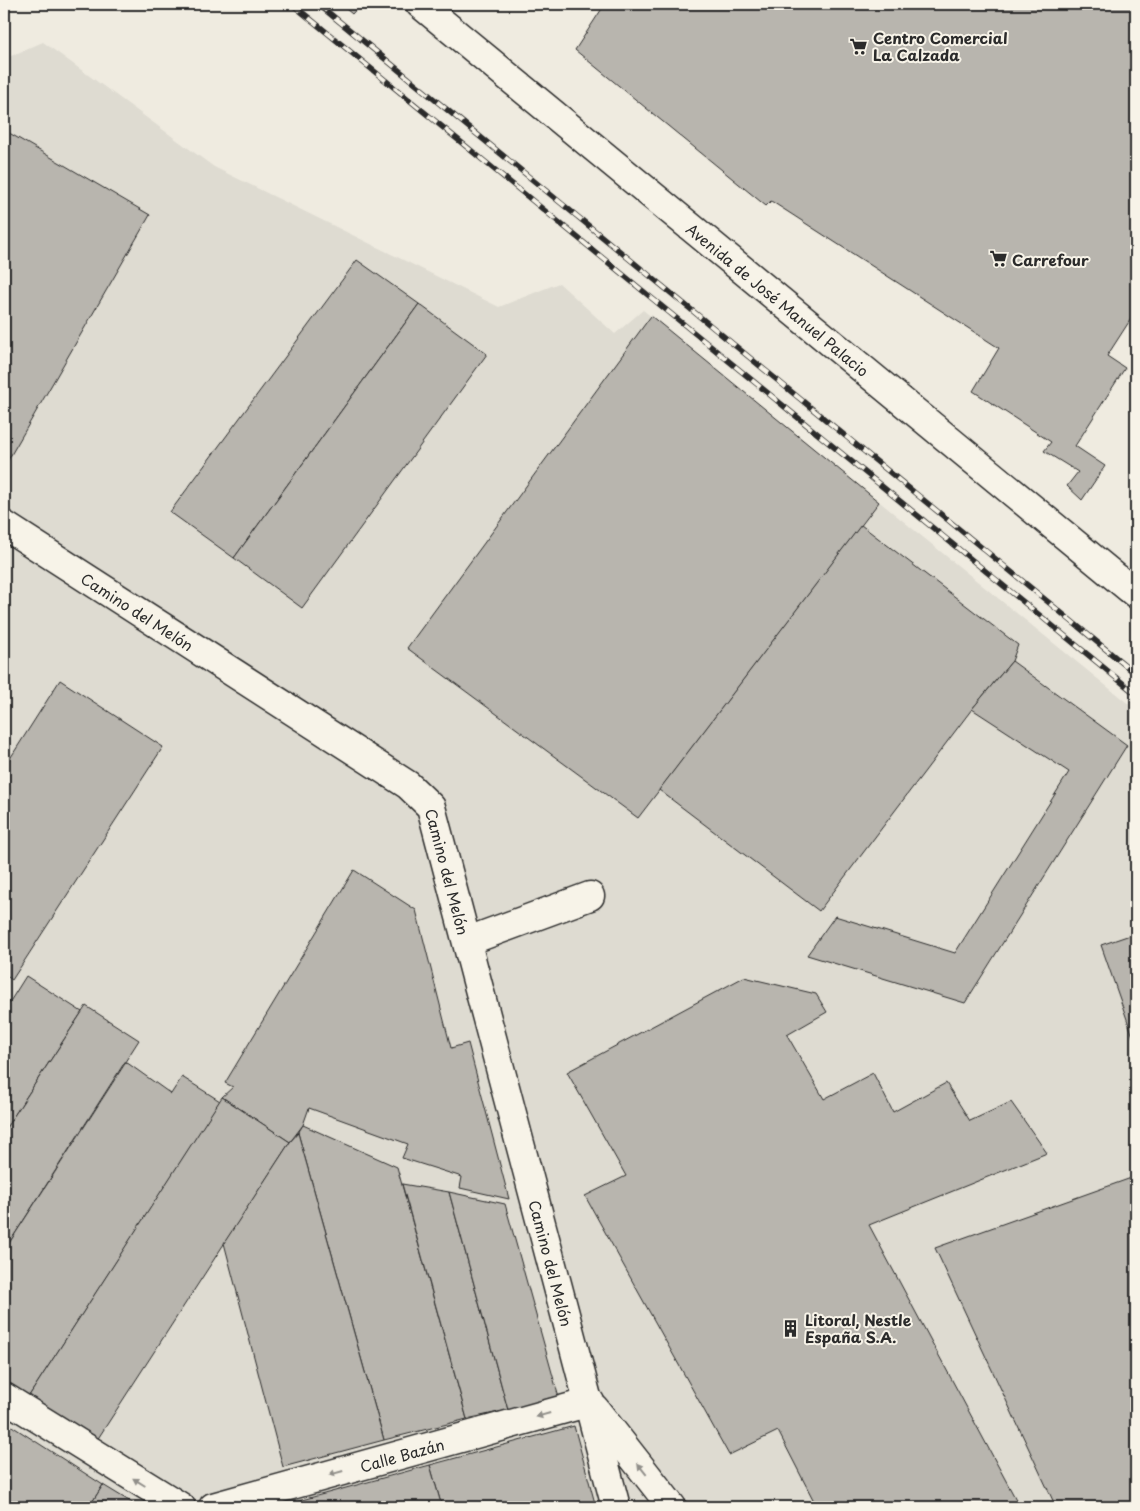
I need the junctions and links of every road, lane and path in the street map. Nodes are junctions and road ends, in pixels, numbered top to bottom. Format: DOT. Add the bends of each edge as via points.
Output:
graph roads {
  1 [pos="420,4"];
  2 [pos="4,526"];
  3 [pos="1136,594"];
  4 [pos="590,896"];
  5 [pos="468,941"];
  6 [pos="4,1397"];
  7 [pos="590,1402"];
  8 [pos="181,1507"];
  9 [pos="213,1507"];
  10 [pos="616,1507"];
  11 [pos="672,1507"];
  1 -- 3 [label="street, Avenida de José Manuel Palacio"];
  2 -- 5 [label="street, Camino del Melón" via="408,785 431,807"];
  4 -- 5 [label="street"];
  5 -- 7 [label="street, Camino del Melón"];
  8 -- 6 [label="street, one-way"];
  7 -- 9 [label="street, Calle Bazán, one-way"];
  7 -- 10 [label="street, Camino del Melón"];
  11 -- 7 [label="street, Camino del Melón, one-way"];
}
